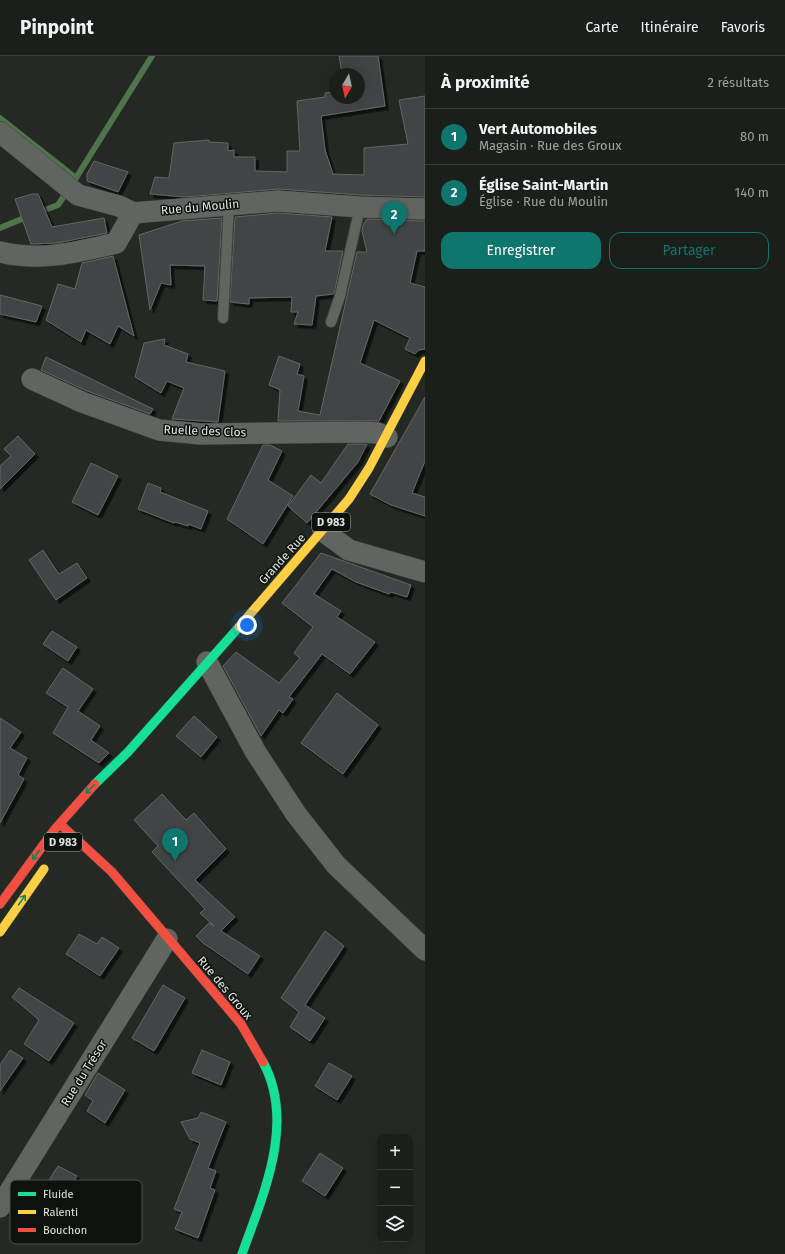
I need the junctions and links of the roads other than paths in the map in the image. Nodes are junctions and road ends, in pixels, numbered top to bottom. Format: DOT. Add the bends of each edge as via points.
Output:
graph roads {
  1 [pos="0,132"];
  2 [pos="229,204"];
  3 [pos="360,207"];
  4 [pos="425,209"];
  5 [pos="132,213"];
  6 [pos="0,252"];
  7 [pos="224,318"];
  8 [pos="331,322"];
  9 [pos="425,361"];
  10 [pos="32,379"];
  11 [pos="387,437"];
  12 [pos="323,531"];
  13 [pos="425,572"];
  14 [pos="208,662"];
  15 [pos="128,752"];
  16 [pos="91,803"];
  17 [pos="60,824"];
  18 [pos="48,863"];
  19 [pos="0,904"];
  20 [pos="0,932"];
  21 [pos="167,939"];
  22 [pos="425,950"];
  23 [pos="17,1180"];
  24 [pos="10,1191"];
  25 [pos="0,1207"];
  26 [pos="242,1254"];
  1 -- 5 [label="street" via="71,188"];
  2 -- 3 [label="street, Rue du Moulin" via="278,200"];
  2 -- 5 [label="street, Rue du Moulin"];
  2 -- 7 [label="lane"];
  3 -- 4 [label="street, Rue du Moulin"];
  3 -- 8 [label="lane" via="340,296"];
  5 -- 6 [label="street" via="116,242 43,257 14,256"];
  9 -- 11 [label="main road, Grande Rue / D 983"];
  10 -- 11 [label="street, Ruelle des Clos" via="82,402 158,430 201,434 362,432 378,433"];
  11 -- 12 [label="main road, Grande Rue / D 983" via="349,499"];
  12 -- 13 [label="street" via="349,550"];
  12 -- 14 [label="main road, Grande Rue / D 983"];
  14 -- 15 [label="main road, Grande Rue / D 983"];
  14 -- 22 [label="street" via="255,751 296,814 336,865"];
  15 -- 16 [label="main road, Grande Rue / D 983"];
  15 -- 17 [label="main road, Grande Rue / D 983, one-way" via="82,797"];
  17 -- 19 [label="main road, Grande Rue / D 983, one-way"];
  17 -- 21 [label="main road, Rue des Groux" via="112,872"];
  20 -- 18 [label="main road, D 983, one-way"];
  21 -- 23 [label="street, Rue du Trésor"];
  21 -- 26 [label="main road, Rue des Groux" via="241,1024 269,1074 278,1111 267,1185"];
  24 -- 25 [label="street, Rue du Trésor"];
}
